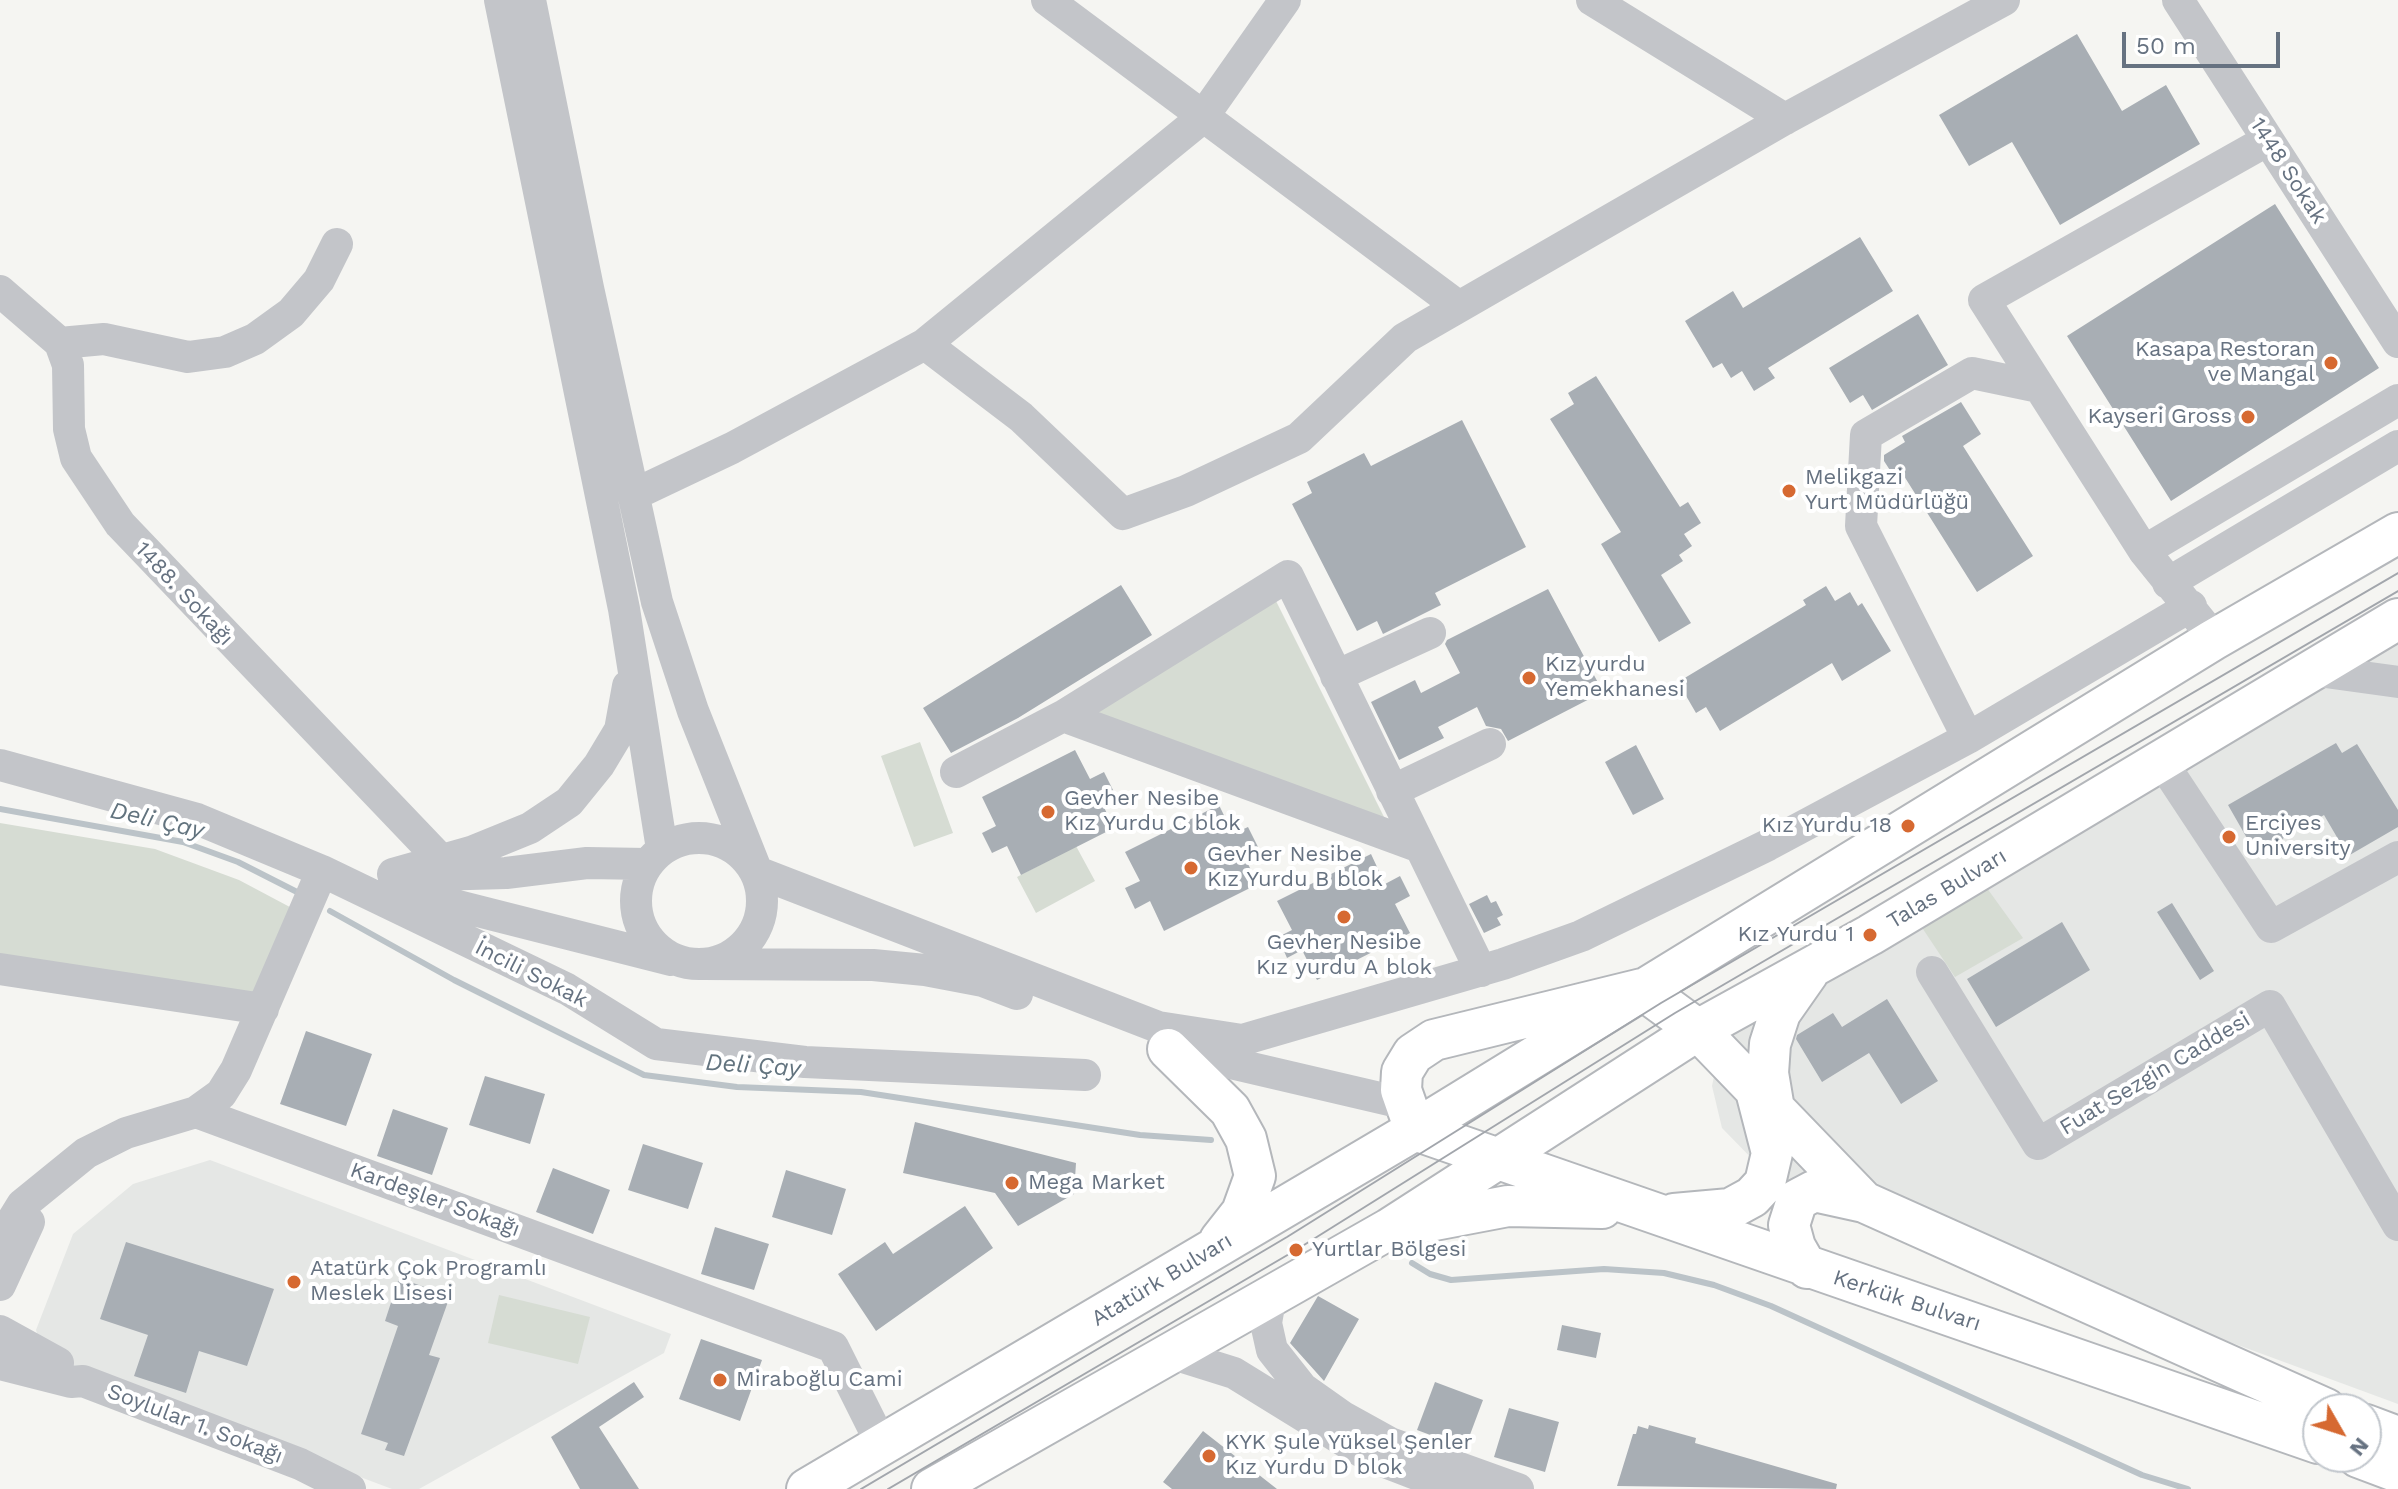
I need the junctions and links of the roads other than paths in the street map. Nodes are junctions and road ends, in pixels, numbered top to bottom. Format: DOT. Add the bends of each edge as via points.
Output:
graph roads {
  1 [pos="500,0"];
  2 [pos="530,0"];
  3 [pos="1047,0"];
  4 [pos="1285,0"];
  5 [pos="1592,0"];
  6 [pos="2004,0"];
  7 [pos="2178,0"];
  8 [pos="1202,118"];
  9 [pos="1785,119"];
  10 [pos="2268,140"];
  11 [pos="337,244"];
  12 [pos="0,291"];
  13 [pos="1458,306"];
  14 [pos="2398,342"];
  15 [pos="60,343"];
  16 [pos="925,344"];
  17 [pos="2039,387"];
  18 [pos="2398,400"];
  19 [pos="2398,446"];
  20 [pos="633,495"];
  21 [pos="2398,533"];
  22 [pos="2144,551"];
  23 [pos="2168,583"];
  24 [pos="2191,606"];
  25 [pos="2398,619"];
  26 [pos="1430,633"];
  27 [pos="2213,640"];
  28 [pos="632,664"];
  29 [pos="2311,670"];
  30 [pos="1336,676"];
  31 [pos="2398,682"];
  32 [pos="1063,716"];
  33 [pos="1968,738"];
  34 [pos="1490,744"];
  35 [pos="2160,759"];
  36 [pos="0,765"];
  37 [pos="956,772"];
  38 [pos="1392,791"];
  39 [pos="1420,847"];
  40 [pos="655,856"];
  41 [pos="2398,857"];
  42 [pos="441,860"];
  43 [pos="322,871"];
  44 [pos="757,872"];
  45 [pos="393,874"];
  46 [pos="694,963"];
  47 [pos="1816,965"];
  48 [pos="0,969"];
  49 [pos="1932,972"];
  50 [pos="1471,973"];
  51 [pos="1642,989"];
  52 [pos="263,1009"];
  53 [pos="1698,1030"];
  54 [pos="1168,1049"];
  55 [pos="1085,1075"];
  56 [pos="1765,1100"];
  57 [pos="196,1112"];
  58 [pos="1410,1117"];
  59 [pos="1496,1160"];
  60 [pos="37,1196"];
  61 [pos="1864,1202"];
  62 [pos="1644,1209"];
  63 [pos="2398,1225"];
  64 [pos="1389,1229"];
  65 [pos="0,1241"];
  66 [pos="1212,1251"];
  67 [pos="1807,1268"];
  68 [pos="0,1285"];
  69 [pos="1271,1294"];
  70 [pos="0,1331"];
  71 [pos="1167,1352"];
  72 [pos="0,1364"];
  73 [pos="83,1381"];
  74 [pos="2302,1398"];
  75 [pos="2302,1437"];
  76 [pos="882,1445"];
  77 [pos="350,1489"];
  78 [pos="807,1489"];
  79 [pos="932,1489"];
  80 [pos="1455,1489"];
  81 [pos="1518,1489"];
  1 -- 28 [label="street"];
  2 -- 20 [label="street"];
  3 -- 8 [label="street"];
  4 -- 8 [label="street"];
  5 -- 9 [label="street"];
  6 -- 9 [label="street"];
  7 -- 10 [label="street, 1448 Sokak"];
  8 -- 13 [label="street"];
  8 -- 16 [label="street"];
  9 -- 13 [label="street"];
  10 -- 14 [label="street, 1448 Sokak"];
  10 -- 17 [label="street" via="1984,300"];
  11 -- 15 [label="street" via="319,280 291,313 255,339 225,352 188,357 104,339"];
  12 -- 15 [label="street"];
  13 -- 16 [label="street" via="1405,338 1299,438 1123,514 1021,417"];
  15 -- 42 [label="street, 1488. Sokağı" via="69,378 72,444 101,499 149,558"];
  16 -- 20 [label="street"];
  17 -- 22 [label="street"];
  17 -- 33 [label="street" via="1972,373 1866,435 1861,526"];
  18 -- 22 [label="street"];
  19 -- 23 [label="street"];
  20 -- 44 [label="street" via="670,643"];
  21 -- 27 [label="main road"];
  22 -- 23 [label="street"];
  23 -- 24 [label="street"];
  24 -- 27 [label="street"];
  24 -- 33 [label="street"];
  25 -- 29 [label="main road, Talas Bulvarı"];
  26 -- 30 [label="street"];
  27 -- 51 [label="main road"];
  28 -- 40 [label="street"];
  28 -- 42 [label="street" via="620,730 569,802 530,828"];
  29 -- 31 [label="street"];
  29 -- 35 [label="main road, Talas Bulvarı"];
  30 -- 32 [label="street" via="1288,576"];
  30 -- 38 [label="street"];
  32 -- 37 [label="street"];
  32 -- 39 [label="street"];
  33 -- 50 [label="street" via="1617,920"];
  34 -- 38 [label="street"];
  35 -- 41 [label="street" via="2271,927"];
  35 -- 47 [label="main road, Talas Bulvarı"];
  36 -- 43 [label="street, İncili Sokak" via="197,819"];
  38 -- 39 [label="street"];
  39 -- 50 [label="street"];
  40 -- 44 [label="street" via="682,839 704,837 744,854"];
  40 -- 45 [label="street" via="506,873"];
  40 -- 46 [label="street" via="638,884 640,924 658,948"];
  42 -- 45 [label="street"];
  43 -- 45 [label="street"];
  43 -- 46 [label="street"];
  43 -- 52 [label="street"];
  43 -- 55 [label="street, İncili Sokak" via="567,989 656,1044 805,1062"];
  44 -- 46 [label="street" via="762,915 754,933 732,954"];
  44 -- 50 [label="street" via="1158,1027 1242,1040"];
  46 -- 54 [label="street" via="925,970 983,981"];
  47 -- 53 [label="main road, Talas Bulvarı"];
  47 -- 56 [label="main road" via="1790,995 1773,1033"];
  48 -- 52 [label="street"];
  49 -- 63 [label="street, Fuat Sezgin Caddesi" via="2038,1144 2270,1006"];
  51 -- 53 [label="main road"];
  51 -- 58 [label="main road, Atatürk Bulvarı" via="1515,1067"];
  51 -- 58 [label="main road" via="1434,1040 1413,1054 1402,1072 1401,1090"];
  52 -- 57 [label="street" via="229,1084"];
  53 -- 56 [label="main road"];
  53 -- 59 [label="main road, Talas Bulvarı"];
  54 -- 58 [label="street"];
  54 -- 66 [label="main road" via="1230,1110 1246,1139 1255,1176 1242,1212"];
  56 -- 61 [label="main road"];
  56 -- 62 [label="main road" via="1772,1153 1769,1175 1759,1191 1714,1213"];
  57 -- 60 [label="street" via="104,1143 68,1166"];
  57 -- 76 [label="street, Kardeşler Sokağı" via="833,1347"];
  58 -- 59 [label="main road, Kerkük Bulvarı"];
  58 -- 66 [label="main road, Atatürk Bulvarı"];
  59 -- 62 [label="main road, Kerkük Bulvarı"];
  59 -- 64 [label="main road"];
  60 -- 65 [label="street" via="22,1205"];
  60 -- 68 [label="street"];
  61 -- 67 [label="main road" via="1814,1191 1797,1200 1789,1225"];
  61 -- 74 [label="main road"];
  62 -- 64 [label="main road" via="1508,1206"];
  62 -- 67 [label="main road, Kerkük Bulvarı"];
  64 -- 69 [label="main road"];
  66 -- 76 [label="main road, Atatürk Bulvarı"];
  67 -- 75 [label="main road, Kerkük Bulvarı"];
  69 -- 71 [label="main road"];
  69 -- 81 [label="street" via="1266,1323 1272,1350 1302,1388 1390,1443"];
  70 -- 73 [label="street, Soylular 1. Sokağı" via="73,1370"];
  71 -- 79 [label="main road"];
  71 -- 80 [label="street" via="1234,1373 1367,1455"];
  72 -- 73 [label="street, Soylular 1. Sokağı"];
  73 -- 77 [label="street, Soylular 1. Sokağı" via="300,1464"];
  76 -- 78 [label="main road, Atatürk Bulvarı"];
}
